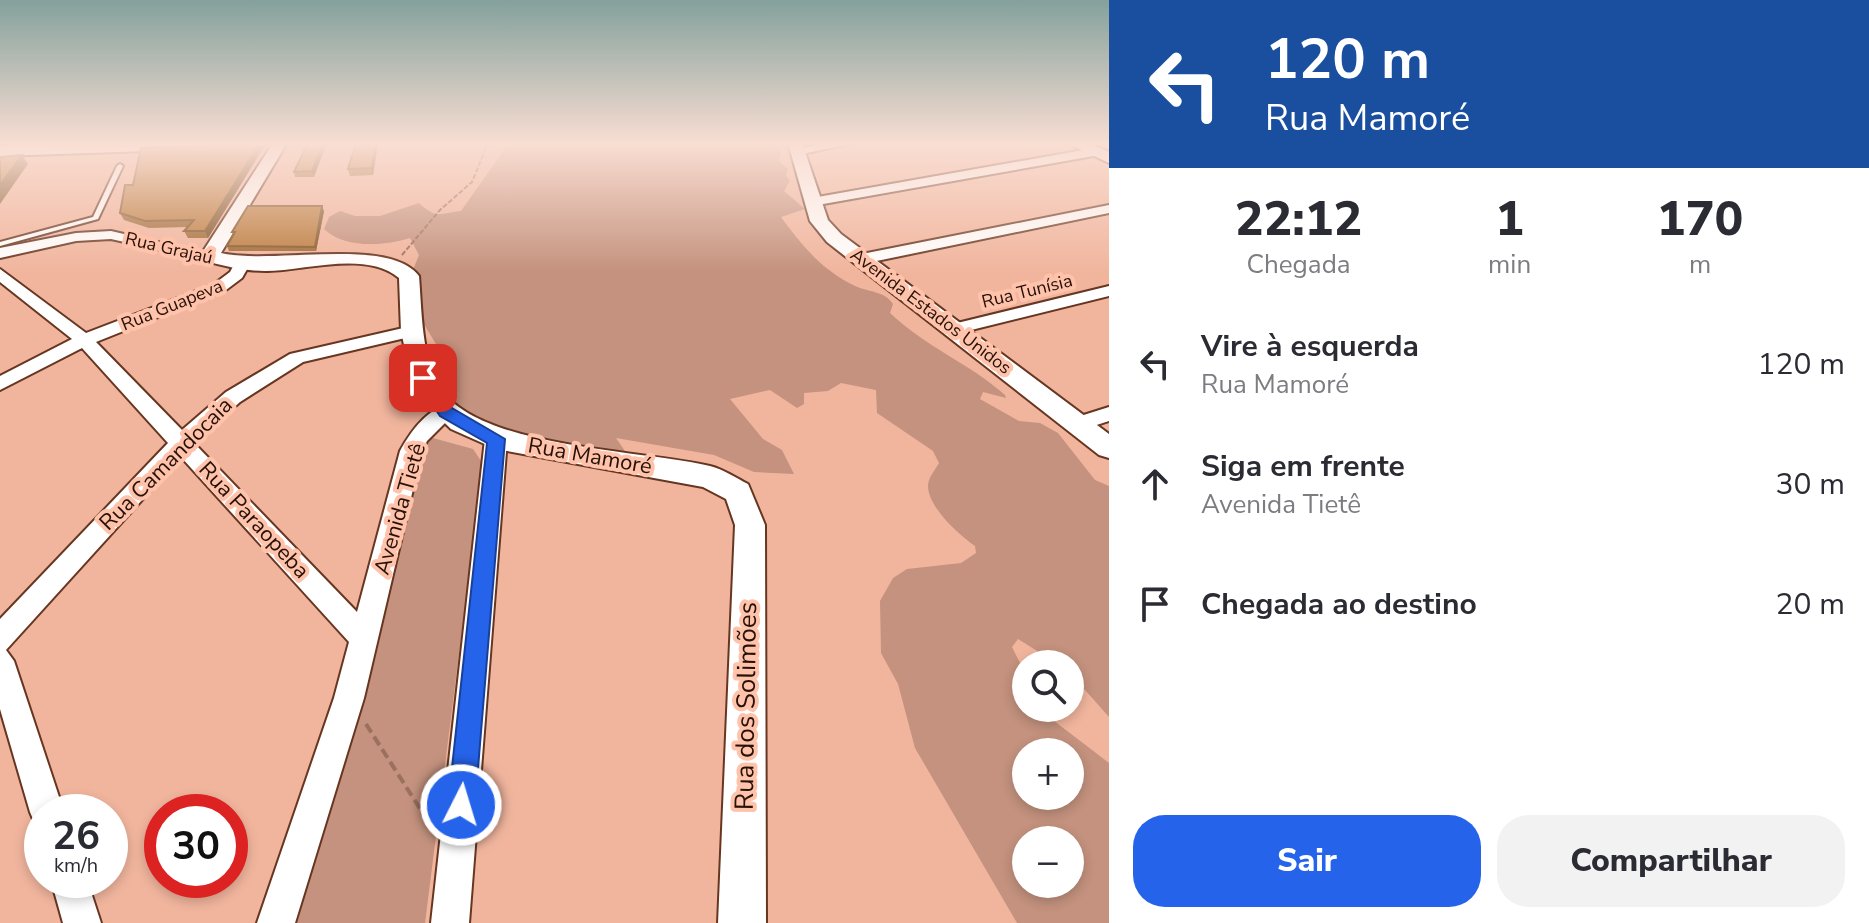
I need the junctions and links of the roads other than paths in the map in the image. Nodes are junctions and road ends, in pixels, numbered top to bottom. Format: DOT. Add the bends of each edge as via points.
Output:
graph roads {
  1 [pos="111,186"];
  2 [pos="253,186"];
  3 [pos="807,186"];
  4 [pos="910,186"];
  5 [pos="812,202"];
  6 [pos="1109,209"];
  7 [pos="0,244"];
  8 [pos="0,253"];
  9 [pos="210,256"];
  10 [pos="862,259"];
  11 [pos="242,264"];
  12 [pos="0,274"];
  13 [pos="1109,291"];
  14 [pos="955,329"];
  15 [pos="412,331"];
  16 [pos="84,340"];
  17 [pos="0,384"];
  18 [pos="446,412"];
  19 [pos="1109,414"];
  20 [pos="1078,424"];
  21 [pos="496,439"];
  22 [pos="181,443"];
  23 [pos="1109,448"];
  24 [pos="738,492"];
  25 [pos="364,638"];
  26 [pos="0,639"];
  27 [pos="0,661"];
  28 [pos="41,794"];
  29 [pos="74,898"];
  30 [pos="82,923"];
  31 [pos="276,923"];
  32 [pos="450,923"];
  33 [pos="742,923"];
  1 -- 7 [label="lane" via="96,218"];
  2 -- 9 [label="street"];
  3 -- 5 [label="street, Avenida Estados Unidos"];
  4 -- 5 [label="street"];
  5 -- 10 [label="street, Avenida Estados Unidos" via="819,221"];
  6 -- 10 [label="street"];
  8 -- 9 [label="street, Rua Grajaú" via="95,235"];
  9 -- 11 [label="street, Rua Grajaú"];
  10 -- 14 [label="street, Avenida Estados Unidos"];
  11 -- 15 [label="street, Rua Guapeva" via="394,264 409,276"];
  11 -- 16 [label="street, Rua Guapeva" via="220,287"];
  12 -- 16 [label="street, Rua Paraopeba"];
  13 -- 14 [label="street, Rua Tunísia"];
  14 -- 20 [label="street, Avenida Estados Unidos"];
  15 -- 18 [label="street" via="423,378"];
  15 -- 22 [label="street, Rua Camandocaia" via="297,358 233,397"];
  16 -- 17 [label="street, Rua Guapeva"];
  16 -- 22 [label="street, Rua Paraopeba"];
  18 -- 21 [label="street, Rua Mamoré"];
  18 -- 25 [label="street, Avenida Tietê" via="419,436 411,451"];
  19 -- 20 [label="street"];
  20 -- 23 [label="street, Avenida Estados Unidos"];
  21 -- 24 [label="street, Rua Mamoré" via="710,477"];
  21 -- 32 [label="street"];
  22 -- 25 [label="street, Rua Paraopeba"];
  22 -- 26 [label="street, Rua Camandocaia"];
  24 -- 33 [label="street, Rua dos Solimões" via="750,525"];
  25 -- 31 [label="street, Avenida Tietê"];
  27 -- 28 [label="street"];
  29 -- 30 [label="street"];
}
